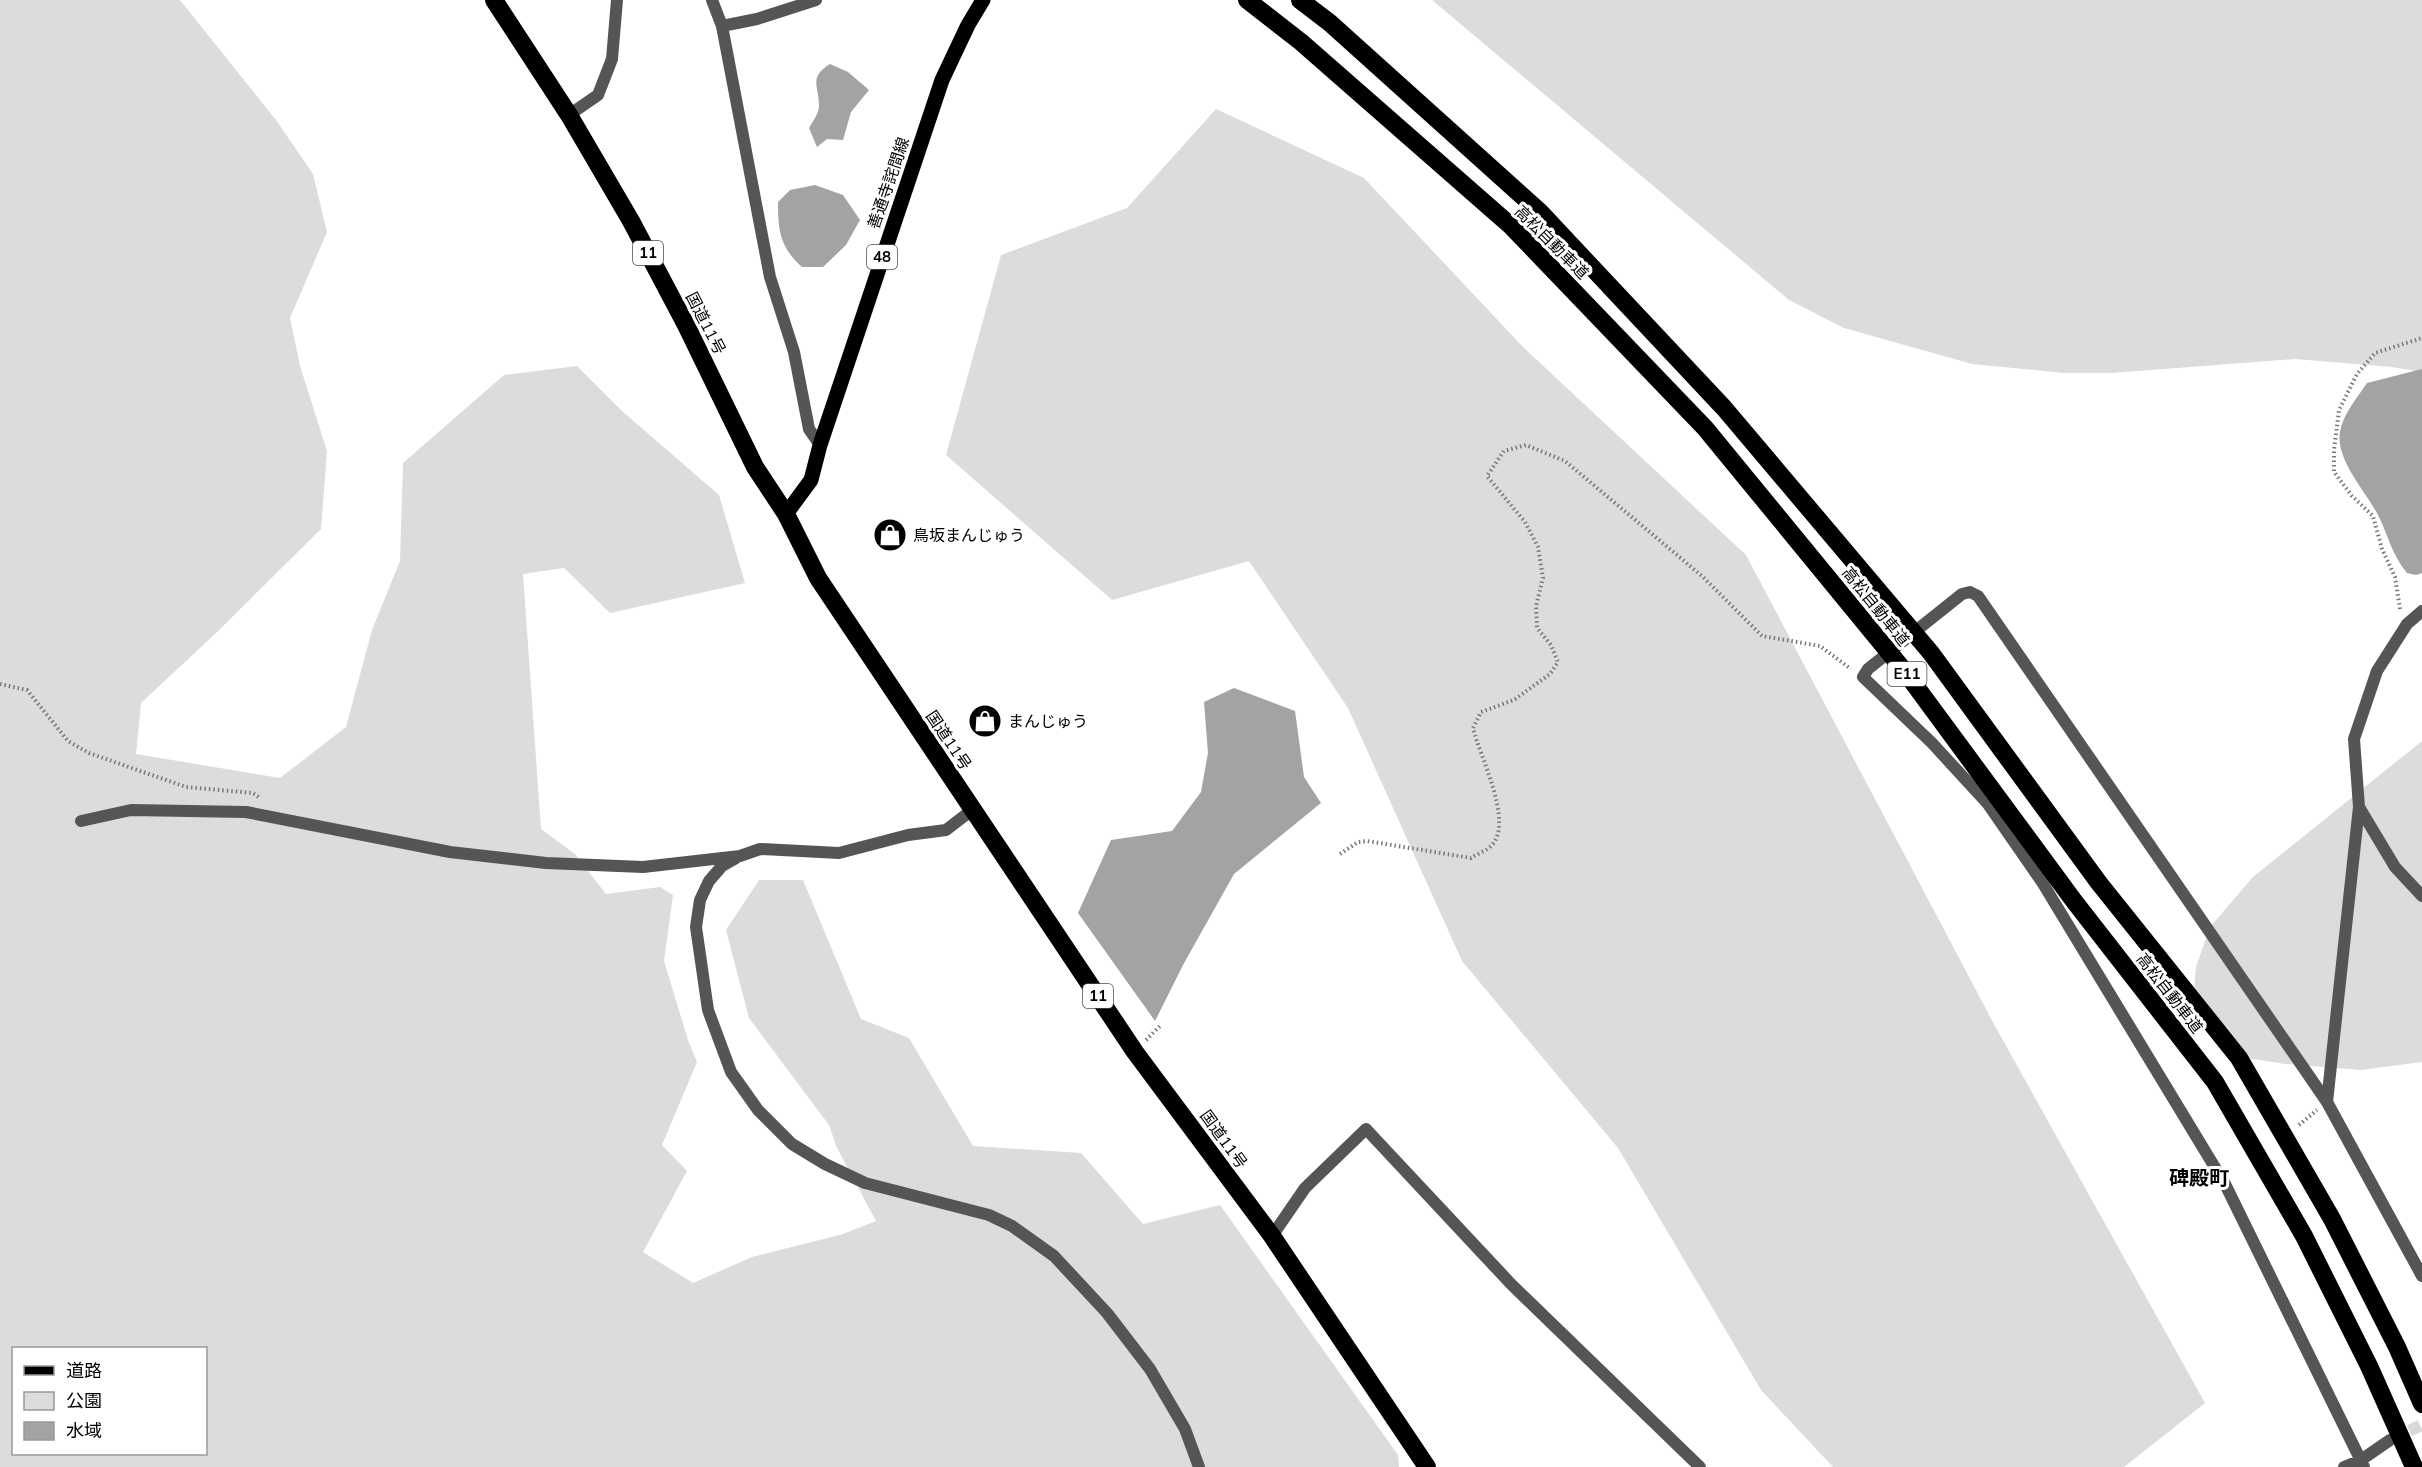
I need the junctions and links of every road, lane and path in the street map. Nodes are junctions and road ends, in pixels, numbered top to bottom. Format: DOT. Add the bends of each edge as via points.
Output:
graph roads {
  1 [pos="494,0"];
  2 [pos="617,0"];
  3 [pos="712,0"];
  4 [pos="816,0"];
  5 [pos="983,0"];
  6 [pos="1247,0"];
  7 [pos="1300,0"];
  8 [pos="722,26"];
  9 [pos="569,116"];
  10 [pos="2422,338"];
  11 [pos="820,445"];
  12 [pos="786,514"];
  13 [pos="2422,611"];
  14 [pos="2407,624"];
  15 [pos="1866,673"];
  16 [pos="0,684"];
  17 [pos="262,800"];
  18 [pos="2359,807"];
  19 [pos="972,810"];
  20 [pos="81,821"];
  21 [pos="1340,854"];
  22 [pos="740,856"];
  23 [pos="2422,896"];
  24 [pos="2327,1102"];
  25 [pos="2299,1125"];
  26 [pos="1272,1236"];
  27 [pos="2422,1276"];
  28 [pos="2422,1404"];
  29 [pos="2390,1440"];
  30 [pos="2363,1463"];
  31 [pos="1198,1467"];
  32 [pos="1427,1467"];
  33 [pos="1700,1467"];
  34 [pos="2344,1467"];
  35 [pos="2414,1467"];
  1 -- 9 [label="highway, 国道11号 / 11"];
  2 -- 9 [label="street" via="612,59 598,95"];
  3 -- 8 [label="street"];
  4 -- 8 [label="street"];
  5 -- 11 [label="main road, 善通寺詫間線 / 48" via="942,80"];
  6 -- 35 [label="highway, 高松自動車道 / E11" via="1301,42 1510,226 1705,428 1906,673 2074,901 2215,1082 2304,1236"];
  7 -- 28 [label="highway, 高松自動車道 / E11" via="1540,212 1724,408 1931,653 2099,883 2239,1058 2332,1220"];
  8 -- 11 [label="street" via="763,248 794,352 809,429"];
  9 -- 12 [label="highway, 国道11号 / 11" via="631,221 755,467"];
  10 -- 14 [label="path" via="2375,353 2356,374 2339,410 2334,450 2334,471 2373,516"];
  11 -- 12 [label="main road, 善通寺詫間線 / 48" via="811,480"];
  12 -- 19 [label="highway, 国道11号 / 11" via="818,578"];
  13 -- 14 [label="street"];
  14 -- 18 [label="street" via="2377,670 2354,739"];
  15 -- 21 [label="path" via="1820,646 1762,636 1702,576 1565,461 1526,445 1504,451 1487,476 1525,522 1538,547 1543,578 1536,606 1537,628 1558,662 1550,674 1515,699 1481,712 1473,728 1496,796 1496,837 1492,845 1471,858 1367,841 1358,842"];
  15 -- 24 [label="street" via="1962,594 1978,596"];
  15 -- 30 [label="street" via="1988,804 2043,882 2225,1184"];
  16 -- 17 [label="path" via="27,690 68,741 89,753 186,787 253,793"];
  18 -- 23 [label="street" via="2395,867"];
  18 -- 24 [label="street"];
  19 -- 22 [label="street" via="946,830 908,835 839,853 760,849"];
  19 -- 26 [label="highway, 国道11号 / 11" via="1135,1052"];
  20 -- 22 [label="street" via="132,810 246,812 450,852 546,863 643,867"];
  22 -- 31 [label="street" via="722,866 709,880 700,900 696,927 708,1010 731,1072 758,1110 792,1144 825,1164 865,1183 989,1215 1054,1256 1107,1313 1150,1369 1185,1429"];
  24 -- 25 [label="path"];
  24 -- 27 [label="street"];
  26 -- 32 [label="highway, 国道11号 / 11"];
  26 -- 33 [label="street" via="1305,1188 1366,1129 1511,1284"];
  29 -- 30 [label="street"];
  30 -- 34 [label="street"];
}
